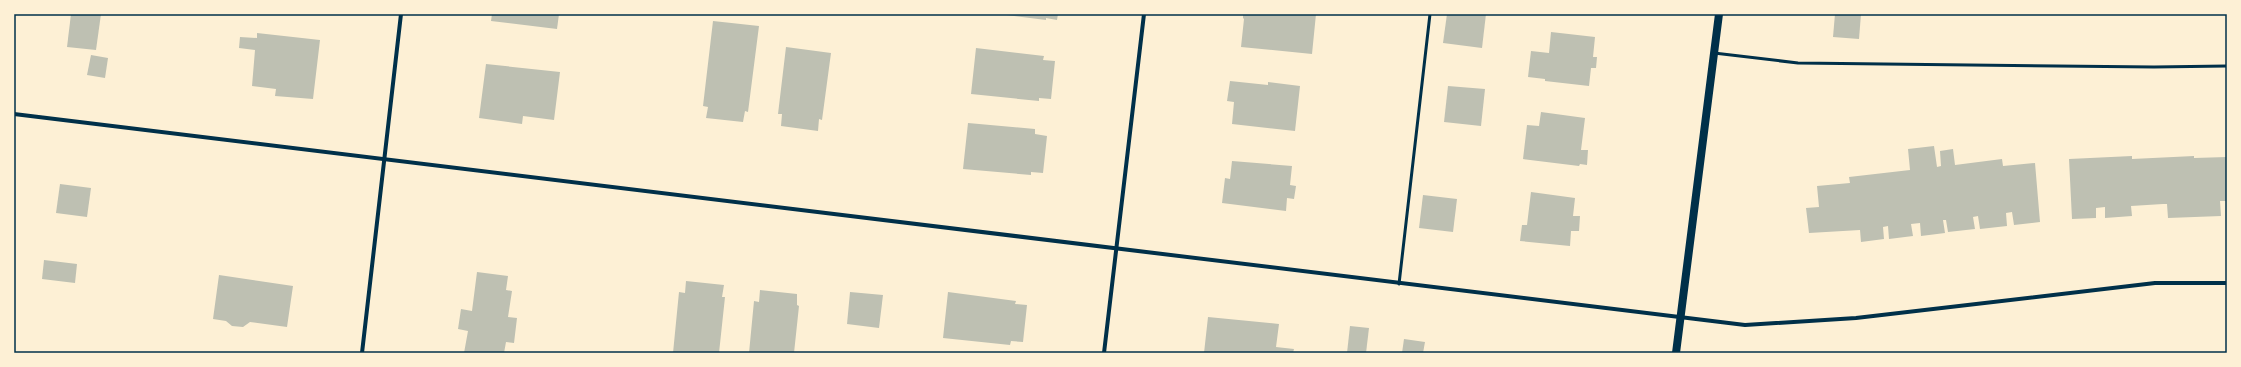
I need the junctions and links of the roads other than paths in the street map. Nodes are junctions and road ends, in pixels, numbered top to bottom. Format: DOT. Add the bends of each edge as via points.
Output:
graph roads {
  1 [pos="401,14"];
  2 [pos="1144,14"];
  3 [pos="1430,14"];
  4 [pos="1719,14"];
  5 [pos="1714,53"];
  6 [pos="2227,66"];
  7 [pos="14,114"];
  8 [pos="384,160"];
  9 [pos="1116,249"];
  10 [pos="2227,283"];
  11 [pos="1400,284"];
  12 [pos="1681,318"];
  13 [pos="362,353"];
  14 [pos="1104,353"];
  15 [pos="1676,353"];
  1 -- 8 [label="street"];
  2 -- 9 [label="street"];
  3 -- 11 [label="lane"];
  4 -- 5 [label="main road"];
  5 -- 6 [label="lane" via="1798,63"];
  5 -- 12 [label="main road"];
  7 -- 8 [label="street"];
  8 -- 9 [label="street"];
  8 -- 13 [label="street"];
  9 -- 11 [label="street"];
  9 -- 14 [label="street"];
  10 -- 12 [label="street" via="2155,283 1856,318 1745,325"];
  11 -- 12 [label="street"];
  12 -- 15 [label="main road"];
}
